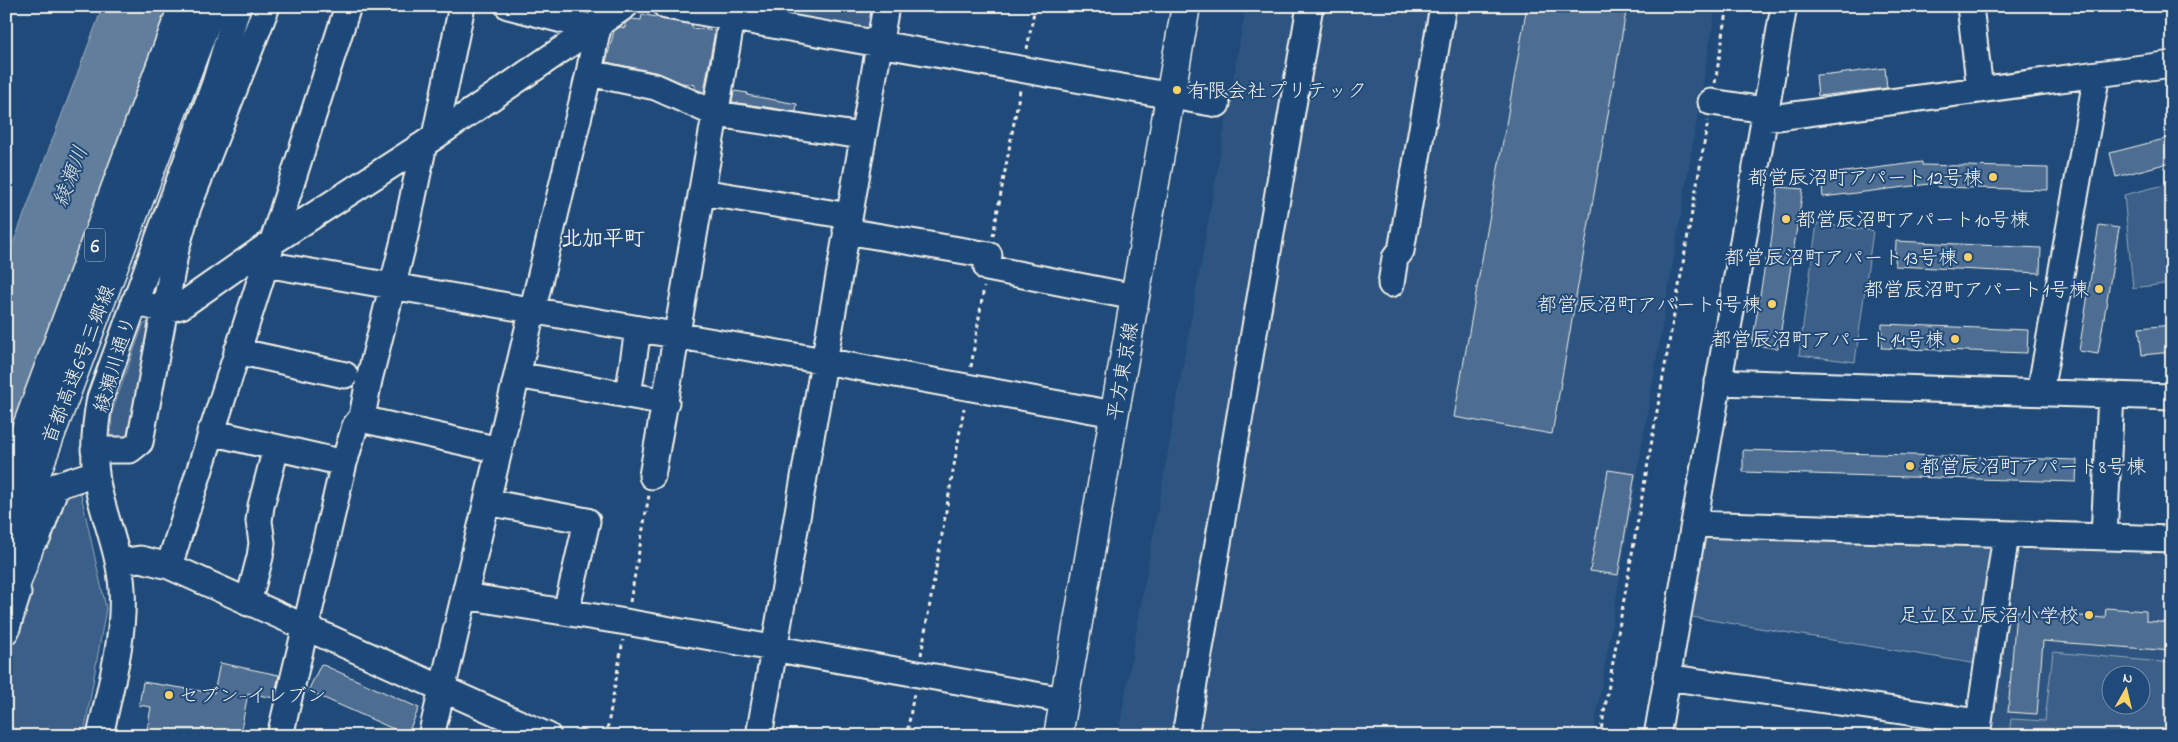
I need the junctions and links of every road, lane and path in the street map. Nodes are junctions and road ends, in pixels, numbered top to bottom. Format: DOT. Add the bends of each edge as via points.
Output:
graph roads {
  1 [pos="183,6"];
  2 [pos="212,6"];
  3 [pos="238,6"];
  4 [pos="267,6"];
  5 [pos="348,6"];
  6 [pos="462,6"];
  7 [pos="508,6"];
  8 [pos="625,6"];
  9 [pos="666,6"];
  10 [pos="886,6"];
  11 [pos="1186,6"];
  12 [pos="1310,6"];
  13 [pos="1443,6"];
  14 [pos="1728,6"];
  15 [pos="1784,6"];
  16 [pos="1970,6"];
  17 [pos="732,18"];
  18 [pos="599,19"];
  19 [pos="879,43"];
  20 [pos="2172,64"];
  21 [pos="588,73"];
  22 [pos="2097,74"];
  23 [pos="1980,90"];
  24 [pos="1170,97"];
  25 [pos="1711,102"];
  26 [pos="1217,104"];
  27 [pos="716,114"];
  28 [pos="1767,116"];
  29 [pos="862,136"];
  30 [pos="430,140"];
  31 [pos="702,192"];
  32 [pos="133,220"];
  33 [pos="847,223"];
  34 [pos="268,254"];
  35 [pos="1391,284"];
  36 [pos="393,286"];
  37 [pos="1135,297"];
  38 [pos="134,302"];
  39 [pos="166,310"];
  40 [pos="532,310"];
  41 [pos="638,330"];
  42 [pos="677,336"];
  43 [pos="237,351"];
  44 [pos="824,361"];
  45 [pos="345,375"];
  46 [pos="517,375"];
  47 [pos="1722,382"];
  48 [pos="2040,392"];
  49 [pos="628,395"];
  50 [pos="2110,395"];
  51 [pos="2172,397"];
  52 [pos="666,402"];
  53 [pos="1114,414"];
  54 [pos="366,419"];
  55 [pos="210,432"];
  56 [pos="276,448"];
  57 [pos="499,450"];
  58 [pos="95,462"];
  59 [pos="341,462"];
  60 [pos="652,476"];
  61 [pos="6,484"];
  62 [pos="487,502"];
  63 [pos="1694,524"];
  64 [pos="2006,534"];
  65 [pos="2104,536"];
  66 [pos="2172,539"];
  67 [pos="6,553"];
  68 [pos="119,562"];
  69 [pos="169,566"];
  70 [pos="465,596"];
  71 [pos="248,603"];
  72 [pos="6,612"];
  73 [pos="566,612"];
  74 [pos="305,628"];
  75 [pos="6,631"];
  76 [pos="774,649"];
  77 [pos="1666,677"];
  78 [pos="443,690"];
  79 [pos="1064,700"];
  80 [pos="1978,729"];
  81 [pos="100,736"];
  82 [pos="280,736"];
  83 [pos="431,736"];
  84 [pos="548,736"];
  85 [pos="759,736"];
  86 [pos="1058,736"];
  87 [pos="1184,736"];
  88 [pos="1600,736"];
  89 [pos="1657,736"];
  1 -- 61 [label="main road, 首都高速6号三郷線 / 6"];
  2 -- 32 [label="main road, 首都高速6号三郷線 / 6"];
  3 -- 38 [label="street, 綾瀬川通り" via="215,83"];
  4 -- 39 [label="street" via="188,207 176,249"];
  5 -- 34 [label="street"];
  6 -- 30 [label="street"];
  7 -- 18 [label="street"];
  8 -- 18 [label="street"];
  9 -- 17 [label="street"];
  10 -- 19 [label="street"];
  11 -- 24 [label="main road, 平方東京線"];
  12 -- 87 [label="street"];
  13 -- 35 [label="street" via="1401,251 1395,258"];
  14 -- 25 [label="path"];
  15 -- 28 [label="street"];
  16 -- 23 [label="street"];
  17 -- 19 [label="street"];
  17 -- 27 [label="street"];
  18 -- 21 [label="street"];
  18 -- 30 [label="street"];
  19 -- 24 [label="street"];
  19 -- 29 [label="street"];
  20 -- 22 [label="street"];
  21 -- 27 [label="street" via="656,87"];
  21 -- 40 [label="street"];
  22 -- 23 [label="street"];
  22 -- 48 [label="street"];
  23 -- 28 [label="street"];
  24 -- 26 [label="street"];
  24 -- 37 [label="main road, 平方東京線"];
  25 -- 28 [label="street"];
  25 -- 88 [label="path"];
  27 -- 29 [label="street"];
  27 -- 31 [label="street"];
  28 -- 47 [label="street"];
  29 -- 33 [label="street"];
  30 -- 34 [label="street"];
  30 -- 36 [label="street"];
  31 -- 33 [label="street"];
  31 -- 42 [label="street"];
  32 -- 67 [label="main road, 首都高速6号三郷線 / 6"];
  32 -- 72 [label="main road" via="118,295"];
  33 -- 37 [label="street" via="988,262"];
  33 -- 44 [label="street"];
  34 -- 36 [label="street"];
  34 -- 39 [label="street" via="181,306"];
  34 -- 43 [label="street"];
  36 -- 40 [label="street"];
  36 -- 54 [label="street" via="369,380"];
  37 -- 53 [label="main road, 平方東京線"];
  38 -- 39 [label="street"];
  38 -- 58 [label="street, 綾瀬川通り" via="100,398"];
  39 -- 58 [label="street" via="140,442 130,450"];
  40 -- 41 [label="street"];
  40 -- 46 [label="street"];
  41 -- 42 [label="street"];
  41 -- 49 [label="street"];
  42 -- 44 [label="street"];
  42 -- 52 [label="street"];
  43 -- 45 [label="street"];
  43 -- 55 [label="street"];
  44 -- 53 [label="street"];
  44 -- 76 [label="street"];
  46 -- 49 [label="street"];
  46 -- 57 [label="street"];
  47 -- 48 [label="street"];
  47 -- 63 [label="street"];
  48 -- 50 [label="street"];
  49 -- 52 [label="street"];
  50 -- 51 [label="street"];
  50 -- 65 [label="street"];
  52 -- 60 [label="street"];
  53 -- 79 [label="main road, 平方東京線"];
  54 -- 57 [label="street"];
  54 -- 59 [label="street" via="354,426"];
  55 -- 56 [label="street"];
  55 -- 69 [label="street"];
  56 -- 59 [label="street"];
  56 -- 71 [label="street" via="258,521 262,543"];
  57 -- 62 [label="street"];
  58 -- 68 [label="street, 綾瀬川通り"];
  58 -- 75 [label="street" via="56,486"];
  59 -- 74 [label="street" via="330,517 332,521"];
  62 -- 70 [label="street"];
  62 -- 73 [label="street" via="587,521"];
  63 -- 64 [label="street"];
  63 -- 77 [label="street"];
  64 -- 65 [label="street"];
  64 -- 80 [label="street"];
  65 -- 66 [label="street"];
  68 -- 69 [label="street" via="140,559"];
  68 -- 81 [label="street, 綾瀬川通り" via="121,629"];
  69 -- 71 [label="street"];
  70 -- 73 [label="street"];
  70 -- 78 [label="street"];
  71 -- 74 [label="street"];
  73 -- 76 [label="street"];
  74 -- 78 [label="street"];
  74 -- 82 [label="street"];
  76 -- 79 [label="street"];
  76 -- 85 [label="street"];
  77 -- 80 [label="street"];
  77 -- 89 [label="street"];
  78 -- 83 [label="street"];
  78 -- 84 [label="street"];
  79 -- 86 [label="main road, 平方東京線"];
}
